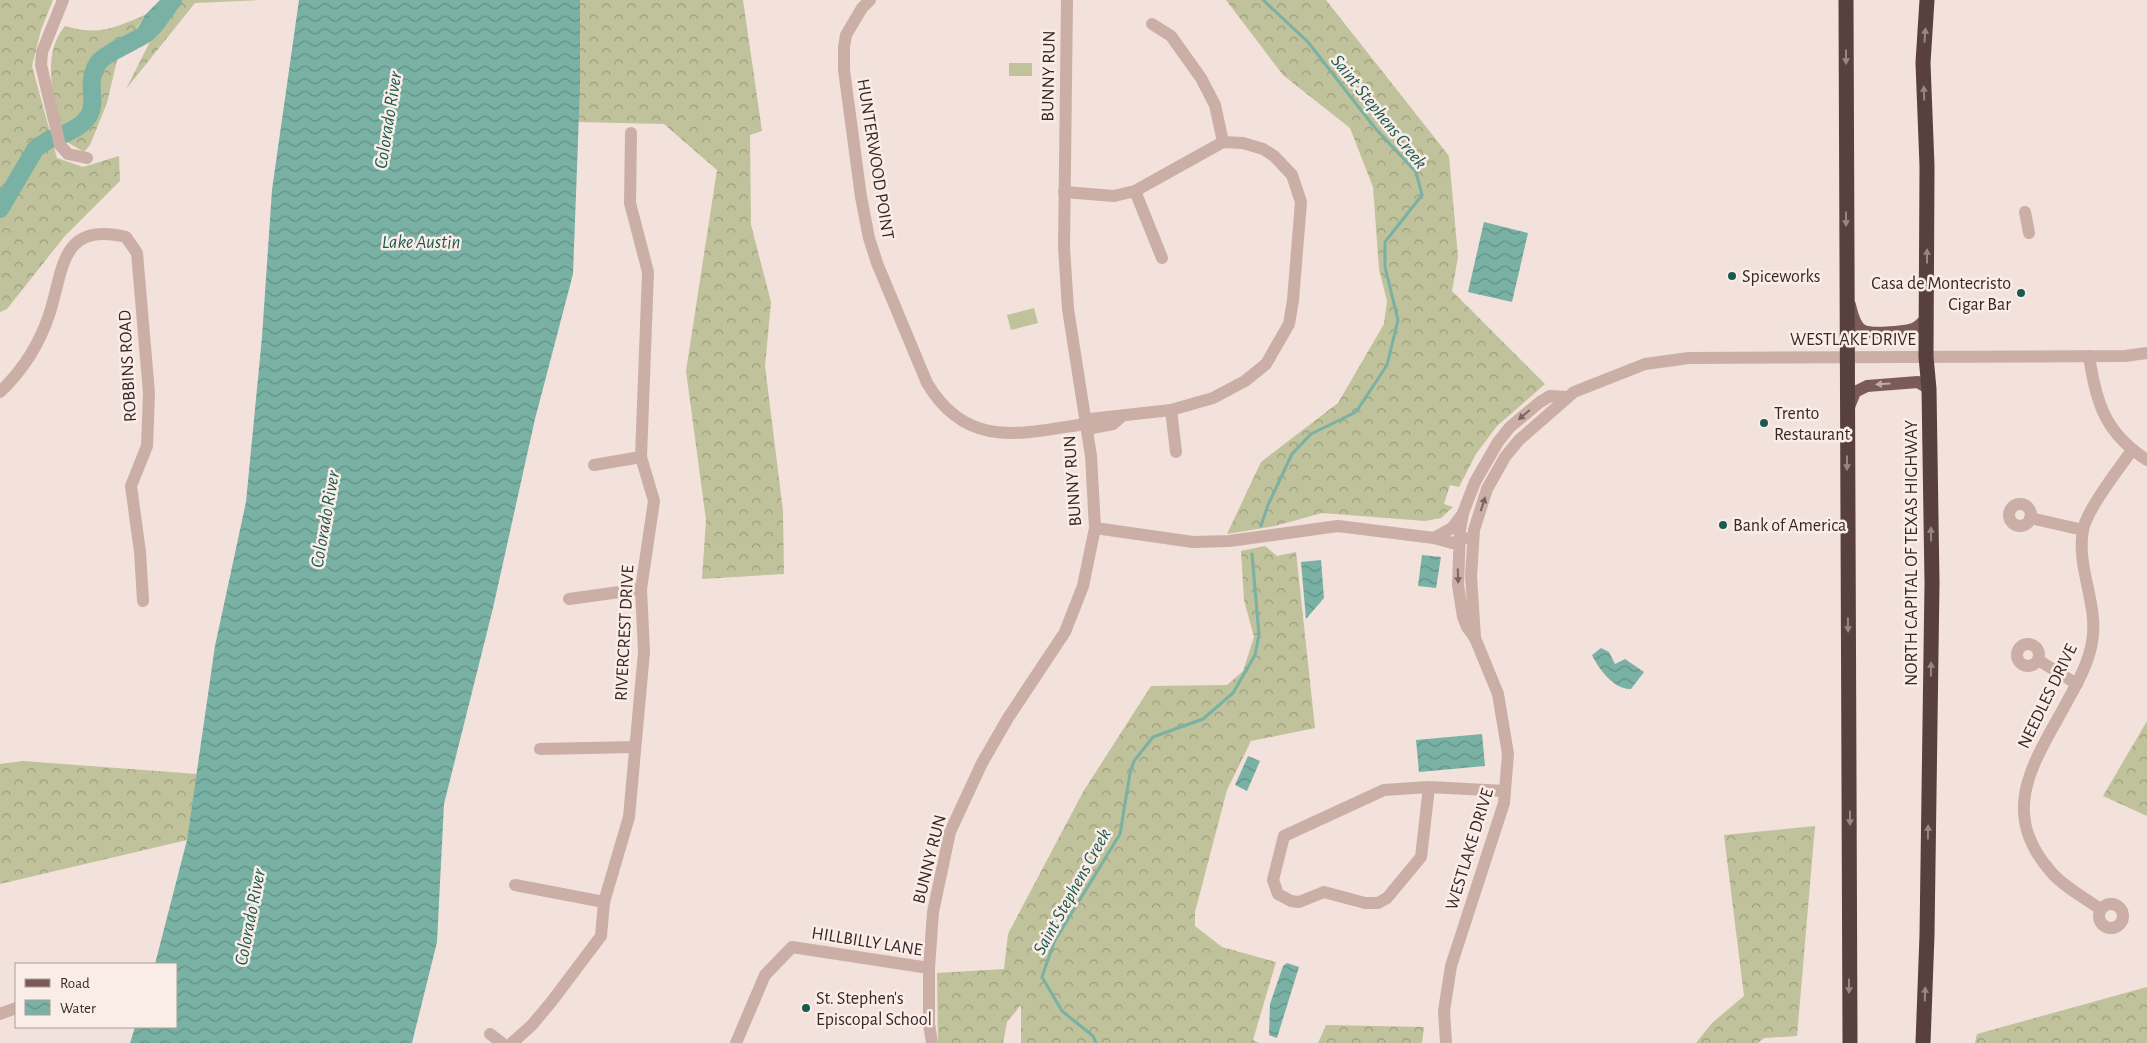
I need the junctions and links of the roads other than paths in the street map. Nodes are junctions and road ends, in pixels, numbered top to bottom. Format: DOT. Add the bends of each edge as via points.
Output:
graph roads {
  1 [pos="63,0"];
  2 [pos="870,0"];
  3 [pos="1067,0"];
  4 [pos="1846,0"];
  5 [pos="1927,0"];
  6 [pos="1152,24"];
  7 [pos="631,133"];
  8 [pos="1223,142"];
  9 [pos="87,158"];
  10 [pos="1135,191"];
  11 [pos="1064,192"];
  12 [pos="2025,212"];
  13 [pos="2030,232"];
  14 [pos="1162,258"];
  15 [pos="1846,288"];
  16 [pos="1928,316"];
  17 [pos="2147,353"];
  18 [pos="1846,356"];
  19 [pos="2089,356"];
  20 [pos="1926,357"];
  21 [pos="1929,389"];
  22 [pos="0,392"];
  23 [pos="1566,397"];
  24 [pos="1171,410"];
  25 [pos="1847,412"];
  26 [pos="1085,424"];
  27 [pos="2132,450"];
  28 [pos="1176,452"];
  29 [pos="641,457"];
  30 [pos="2147,460"];
  31 [pos="594,465"];
  32 [pos="1463,513"];
  33 [pos="2030,518"];
  34 [pos="1095,528"];
  35 [pos="1474,530"];
  36 [pos="2083,530"];
  37 [pos="1434,538"];
  38 [pos="1459,541"];
  39 [pos="640,589"];
  40 [pos="569,600"];
  41 [pos="143,601"];
  42 [pos="1475,638"];
  43 [pos="2038,660"];
  44 [pos="2077,684"];
  45 [pos="634,747"];
  46 [pos="540,749"];
  47 [pos="1429,787"];
  48 [pos="1505,791"];
  49 [pos="515,885"];
  50 [pos="604,902"];
  51 [pos="2100,909"];
  52 [pos="929,968"];
  53 [pos="15,1008"];
  54 [pos="0,1014"];
  55 [pos="490,1034"];
  56 [pos="502,1043"];
  57 [pos="512,1043"];
  58 [pos="736,1043"];
  59 [pos="932,1043"];
  60 [pos="1446,1043"];
  61 [pos="1850,1043"];
  62 [pos="1923,1043"];
  1 -- 9 [label="street" via="42,52 41,65 60,145 68,154"];
  2 -- 26 [label="street, HUNTERWOOD POINT" via="846,36 844,48 861,197 877,263 927,383 946,408 975,427 992,433"];
  3 -- 11 [label="street, BUNNY RUN"];
  4 -- 15 [label="highway, one-way"];
  16 -- 5 [label="highway, NORTH CAPITAL OF TEXAS HIGHWAY, one-way" via="1927,166 1922,63"];
  6 -- 8 [label="street" via="1171,36 1201,78 1215,105"];
  7 -- 29 [label="street, RIVERCREST DRIVE" via="630,203 648,272"];
  8 -- 10 [label="street"];
  8 -- 24 [label="street, HUNTERWOOD POINT" via="1263,149 1282,162 1298,189 1301,202 1289,324 1266,364 1245,381 1213,398"];
  10 -- 11 [label="street" via="1114,196"];
  10 -- 14 [label="street"];
  11 -- 26 [label="street, BUNNY RUN" via="1068,310"];
  12 -- 13 [label="street"];
  15 -- 16 [label="main road" via="1852,315 1862,330 1877,333 1912,330"];
  15 -- 18 [label="highway"];
  16 -- 20 [label="highway, NORTH CAPITAL OF TEXAS HIGHWAY"];
  17 -- 19 [label="street, WESTLAKE DRIVE"];
  18 -- 20 [label="street, WESTLAKE DRIVE"];
  18 -- 23 [label="street, WESTLAKE DRIVE" via="1689,358 1645,364"];
  18 -- 25 [label="highway"];
  19 -- 20 [label="street, WESTLAKE DRIVE"];
  19 -- 27 [label="street" via="2096,399 2107,420"];
  20 -- 21 [label="highway, NORTH CAPITAL OF TEXAS HIGHWAY"];
  21 -- 25 [label="main road, one-way" via="1918,382 1861,387 1855,392"];
  62 -- 21 [label="highway, NORTH CAPITAL OF TEXAS HIGHWAY, one-way" via="1932,582"];
  22 -- 41 [label="street, ROBBINS ROAD" via="18,375 35,346 49,315 63,260 69,249 86,238 108,233 126,237 137,253 149,393 147,446 131,486"];
  23 -- 32 [label="street, WESTLAKE DRIVE, one-way" via="1550,396 1510,427 1482,468"];
  35 -- 23 [label="street, WESTLAKE DRIVE, one-way" via="1487,488 1505,457"];
  24 -- 26 [label="street, HUNTERWOOD POINT" via="1121,417 1112,415 1090,419"];
  24 -- 28 [label="street"];
  25 -- 61 [label="highway, one-way"];
  26 -- 34 [label="street, BUNNY RUN" via="1091,456"];
  27 -- 30 [label="street"];
  27 -- 36 [label="street, NEEDLES DRIVE" via="2099,497"];
  29 -- 31 [label="street"];
  29 -- 39 [label="street, RIVERCREST DRIVE" via="654,500"];
  32 -- 37 [label="street" via="1452,528"];
  32 -- 38 [label="street, WESTLAKE DRIVE"];
  33 -- 36 [label="street"];
  34 -- 37 [label="street" via="1193,542 1229,541 1338,526"];
  34 -- 52 [label="street, BUNNY RUN" via="1083,586 1065,632 982,763 950,832 933,912"];
  35 -- 38 [label="street"];
  35 -- 42 [label="street, WESTLAKE DRIVE" via="1471,576"];
  36 -- 44 [label="street, NEEDLES DRIVE" via="2085,568 2095,625 2092,645"];
  37 -- 38 [label="street" via="1442,542"];
  38 -- 42 [label="street, WESTLAKE DRIVE, one-way" via="1461,607 1467,627"];
  39 -- 40 [label="street"];
  39 -- 45 [label="street, RIVERCREST DRIVE" via="644,652"];
  42 -- 48 [label="street, WESTLAKE DRIVE" via="1498,694 1505,725 1508,754"];
  43 -- 44 [label="street"];
  44 -- 51 [label="street, NEEDLES DRIVE" via="2026,781 2023,808 2030,841 2052,874"];
  45 -- 46 [label="street"];
  45 -- 50 [label="street, RIVERCREST DRIVE" via="629,818"];
  47 -- 47 [label="street" via="1384,790 1284,836 1273,880 1278,894 1299,902 1324,892 1365,903 1378,903 1387,898 1421,857"];
  47 -- 48 [label="street"];
  48 -- 60 [label="street, WESTLAKE DRIVE" via="1451,966 1444,1011"];
  49 -- 50 [label="street"];
  50 -- 57 [label="street, RIVERCREST DRIVE" via="601,936 552,1002"];
  52 -- 58 [label="street, HILLBILLY LANE" via="792,947 765,974"];
  52 -- 59 [label="street, BUNNY RUN"];
  53 -- 54 [label="street"];
  55 -- 56 [label="street"];
}
